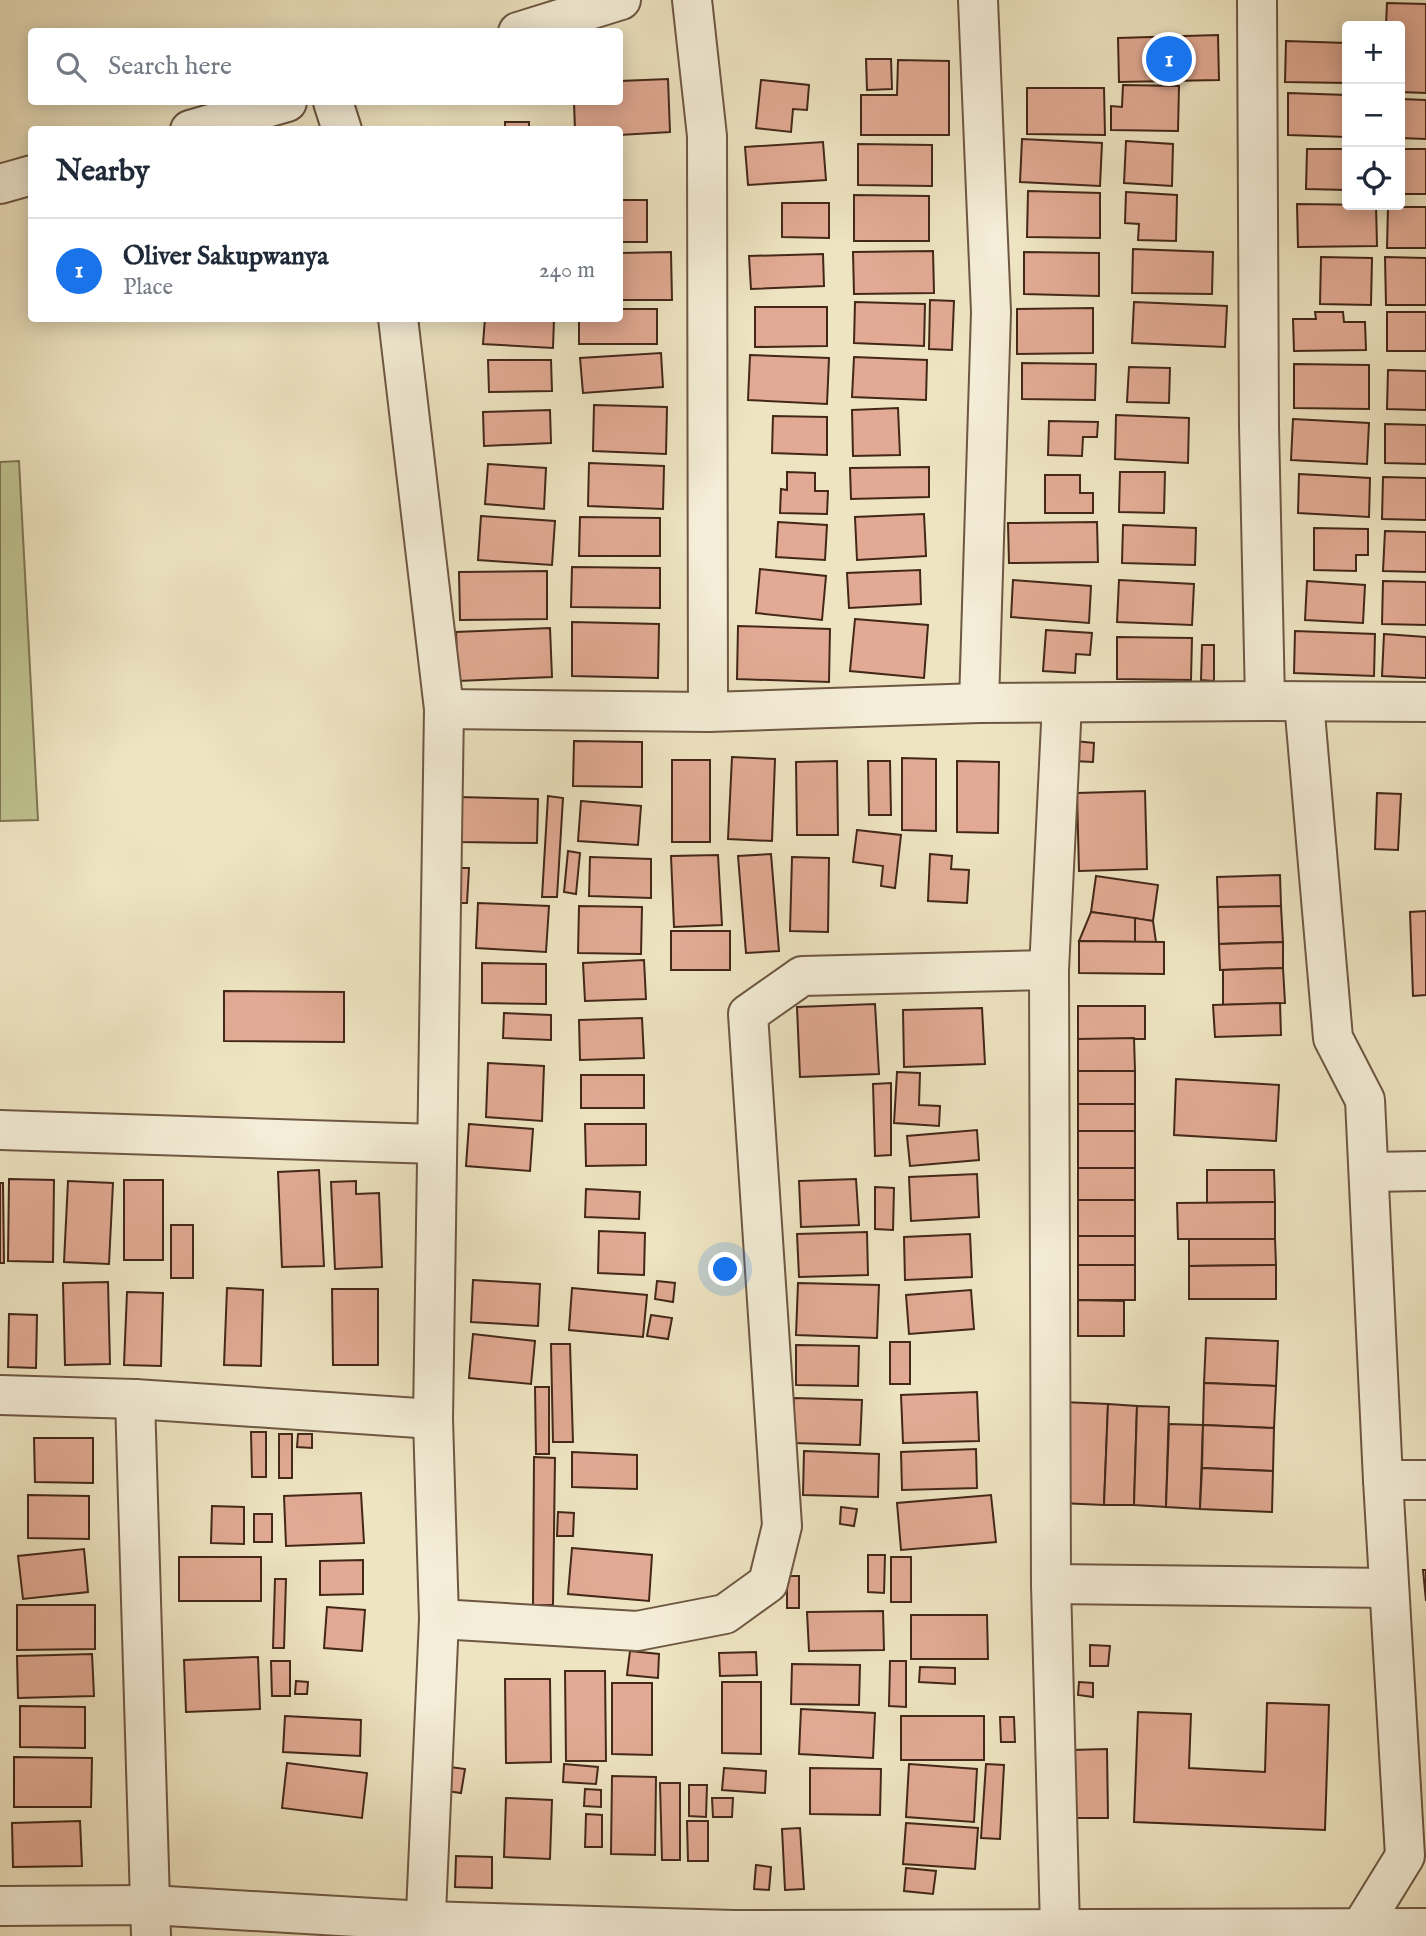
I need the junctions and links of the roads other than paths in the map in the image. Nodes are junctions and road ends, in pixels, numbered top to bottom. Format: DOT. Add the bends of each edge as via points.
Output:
graph roads {
  1 [pos="621,0"];
  2 [pos="692,0"];
  3 [pos="978,0"];
  4 [pos="1257,0"];
  5 [pos="531,28"];
  6 [pos="277,105"];
  7 [pos="334,105"];
  8 [pos="204,126"];
  9 [pos="341,126"];
  10 [pos="28,176"];
  11 [pos="0,184"];
  12 [pos="398,322"];
  13 [pos="1265,701"];
  14 [pos="1304,702"];
  15 [pos="1426,702"];
  16 [pos="979,703"];
  17 [pos="1062,703"];
  18 [pos="444,709"];
  19 [pos="708,712"];
  20 [pos="1049,970"];
  21 [pos="0,1130"];
  22 [pos="436,1143"];
  23 [pos="1426,1171"];
  24 [pos="1370,1172"];
  25 [pos="0,1395"];
  26 [pos="135,1399"];
  27 [pos="433,1419"];
  28 [pos="1383,1480"];
  29 [pos="1426,1480"];
  30 [pos="1051,1584"];
  31 [pos="1389,1588"];
  32 [pos="439,1619"];
  33 [pos="0,1906"];
  34 [pos="151,1920"];
  35 [pos="1060,1928"];
  36 [pos="1426,1928"];
  37 [pos="425,1929"];
  38 [pos="1360,1932"];
  39 [pos="734,1933"];
  1 -- 5 [label="street"];
  2 -- 19 [label="street" via="707,136"];
  3 -- 16 [label="street" via="991,312"];
  4 -- 13 [label="street"];
  6 -- 8 [label="street"];
  7 -- 9 [label="street"];
  10 -- 11 [label="street"];
  12 -- 18 [label="street"];
  13 -- 14 [label="street"];
  13 -- 17 [label="street"];
  14 -- 15 [label="street"];
  14 -- 24 [label="street" via="1334,1038 1365,1100"];
  16 -- 17 [label="street"];
  16 -- 19 [label="street"];
  17 -- 20 [label="street"];
  18 -- 19 [label="street"];
  18 -- 22 [label="street"];
  20 -- 30 [label="street"];
  20 -- 32 [label="street" via="802,976 748,1014 782,1526 768,1583 725,1614 637,1631"];
  21 -- 22 [label="street"];
  22 -- 27 [label="street"];
  23 -- 24 [label="street"];
  24 -- 28 [label="street"];
  25 -- 26 [label="street"];
  26 -- 27 [label="street"];
  26 -- 34 [label="street"];
  27 -- 32 [label="street"];
  28 -- 29 [label="street"];
  28 -- 31 [label="street"];
  30 -- 31 [label="street"];
  30 -- 35 [label="street"];
  31 -- 38 [label="street" via="1405,1857"];
  32 -- 37 [label="street"];
  33 -- 34 [label="street"];
  34 -- 37 [label="street"];
  35 -- 38 [label="street"];
  35 -- 39 [label="street"];
  36 -- 38 [label="street"];
  37 -- 39 [label="street"];
}
